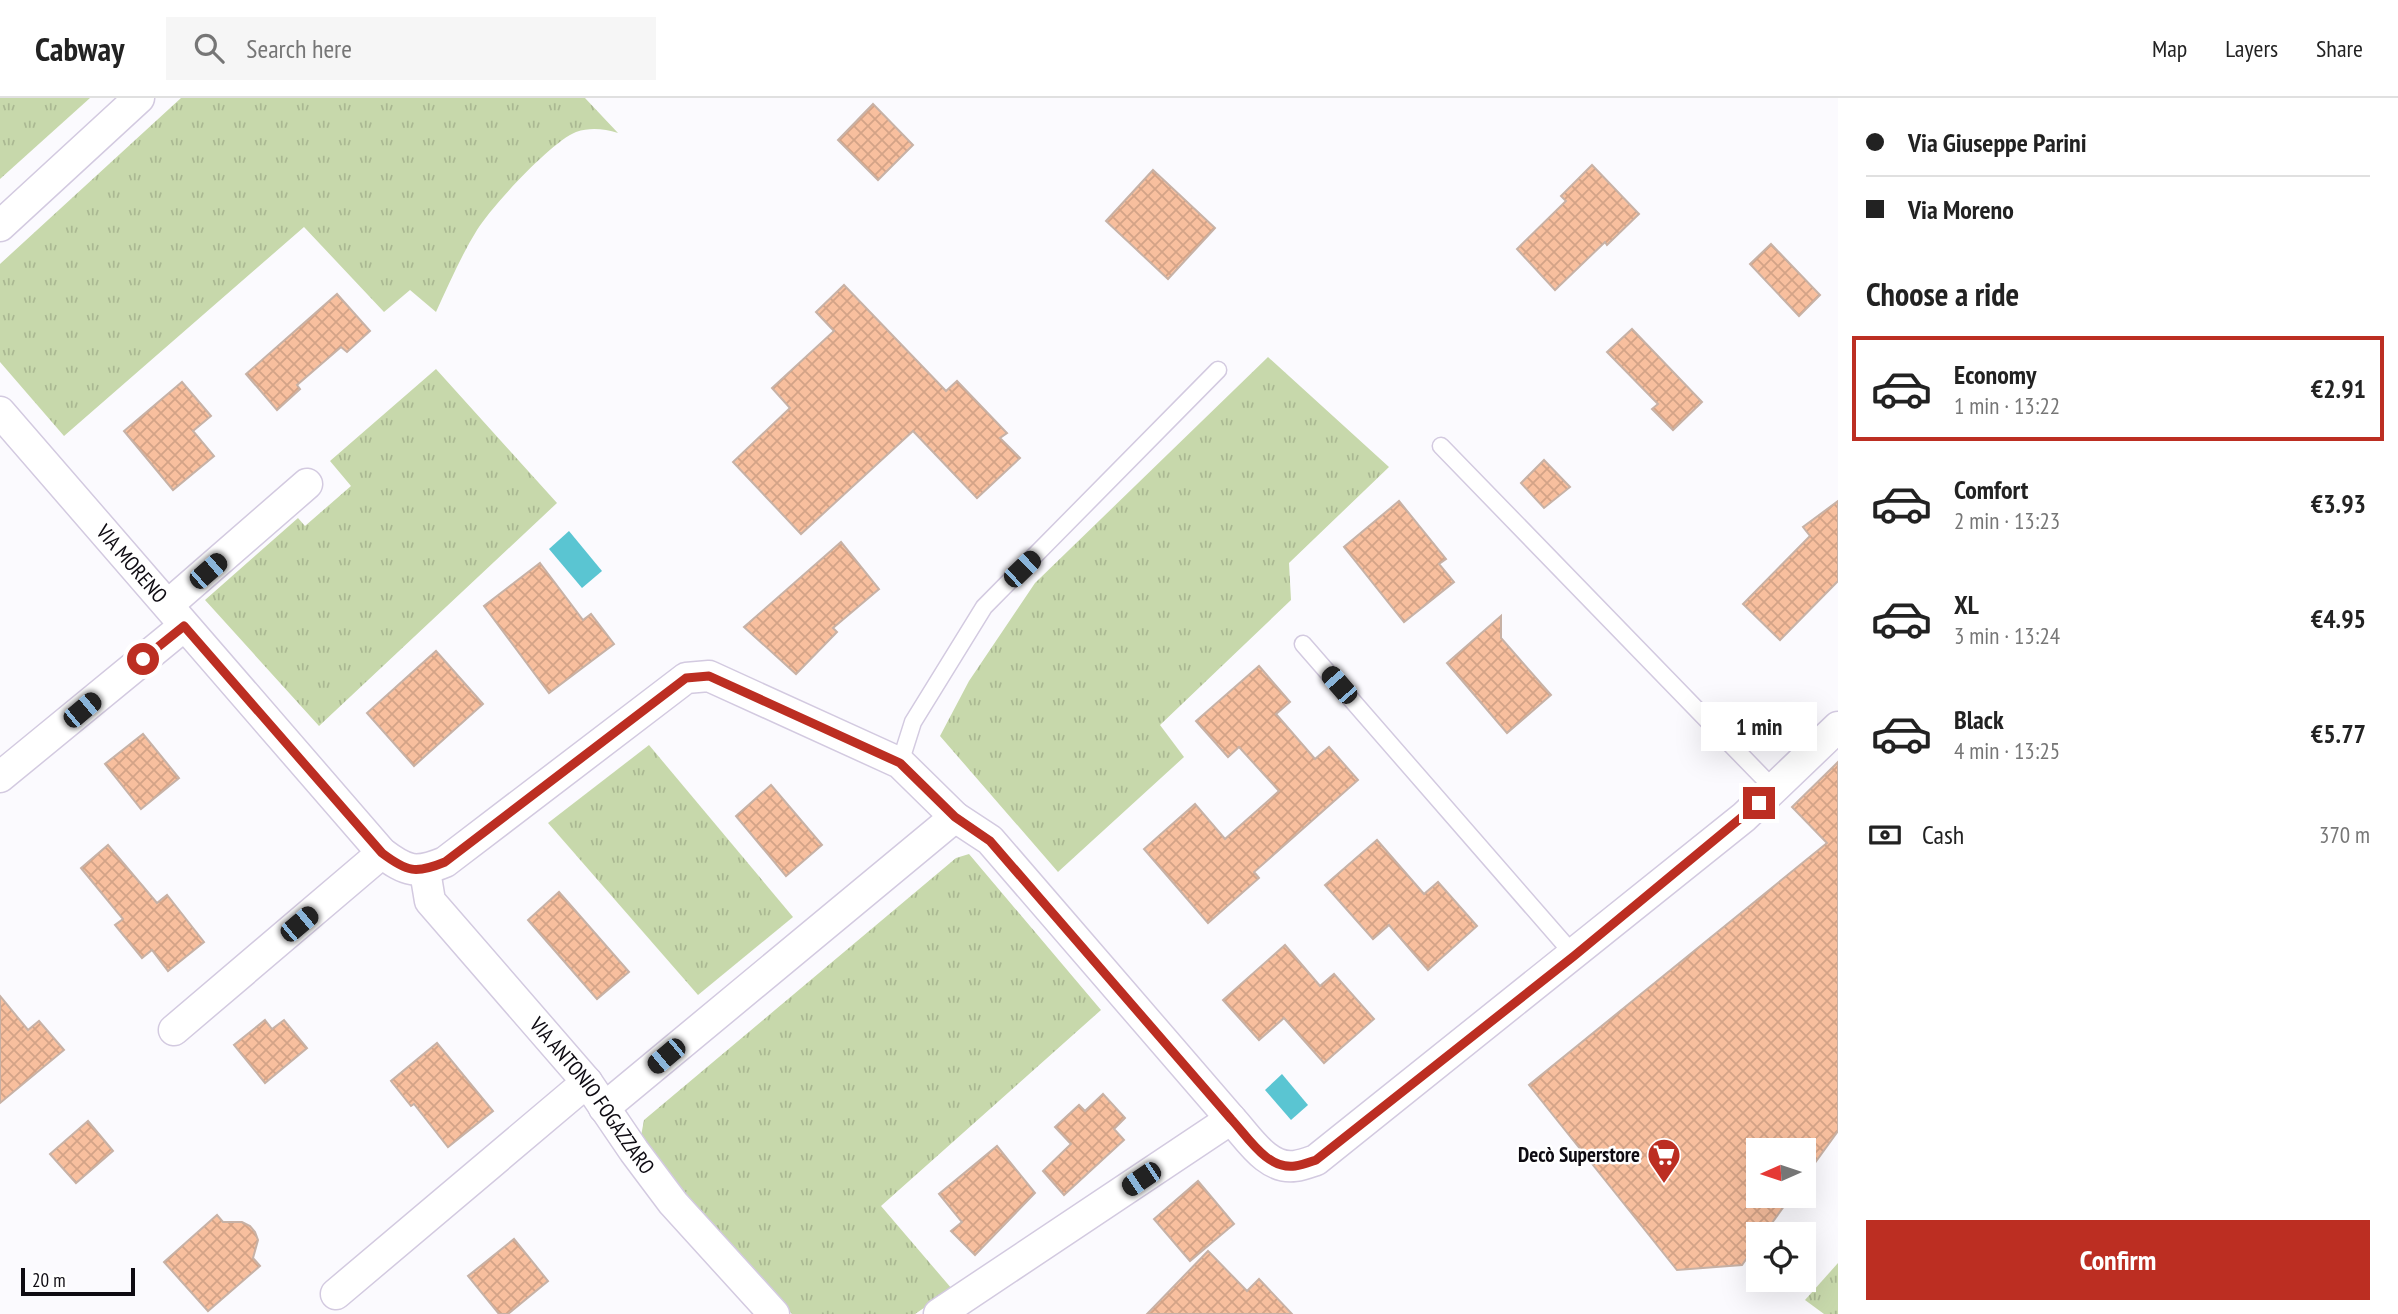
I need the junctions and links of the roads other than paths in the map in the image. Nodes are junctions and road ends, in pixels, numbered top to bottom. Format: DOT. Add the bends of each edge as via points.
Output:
graph roads {
  1 [pos="139,98"];
  2 [pos="0,226"];
  3 [pos="1218,370"];
  4 [pos="0,412"];
  5 [pos="1441,446"];
  6 [pos="307,484"];
  7 [pos="176,616"];
  8 [pos="1303,644"];
  9 [pos="1838,727"];
  10 [pos="900,763"];
  11 [pos="0,777"];
  12 [pos="1774,789"];
  13 [pos="955,817"];
  14 [pos="382,853"];
  15 [pos="425,871"];
  16 [pos="1574,956"];
  17 [pos="174,1030"];
  18 [pos="587,1082"];
  19 [pos="604,1108"];
  20 [pos="1231,1119"];
  21 [pos="337,1294"];
  22 [pos="774,1314"];
  23 [pos="939,1314"];
  1 -- 2 [label="street"];
  3 -- 10 [label="lane" via="984,607 912,722"];
  4 -- 7 [label="street, VIA MORENO"];
  5 -- 12 [label="lane"];
  6 -- 7 [label="street"];
  7 -- 11 [label="street"];
  7 -- 14 [label="street, VIA MORENO"];
  8 -- 16 [label="lane"];
  9 -- 12 [label="street"];
  10 -- 13 [label="street"];
  10 -- 15 [label="street" via="709,676 686,678 445,862"];
  12 -- 16 [label="street"];
  13 -- 19 [label="street"];
  13 -- 20 [label="street" via="990,841"];
  14 -- 15 [label="street, VIA MORENO" via="401,867"];
  14 -- 17 [label="street"];
  15 -- 18 [label="street, VIA ANTONIO FOGAZZARO" via="430,901"];
  16 -- 20 [label="street" via="1316,1160 1276,1165"];
  18 -- 19 [label="street, VIA ANTONIO FOGAZZARO"];
  18 -- 21 [label="street"];
  19 -- 22 [label="street, VIA ANTONIO FOGAZZARO" via="673,1203"];
  20 -- 23 [label="street"];
}
